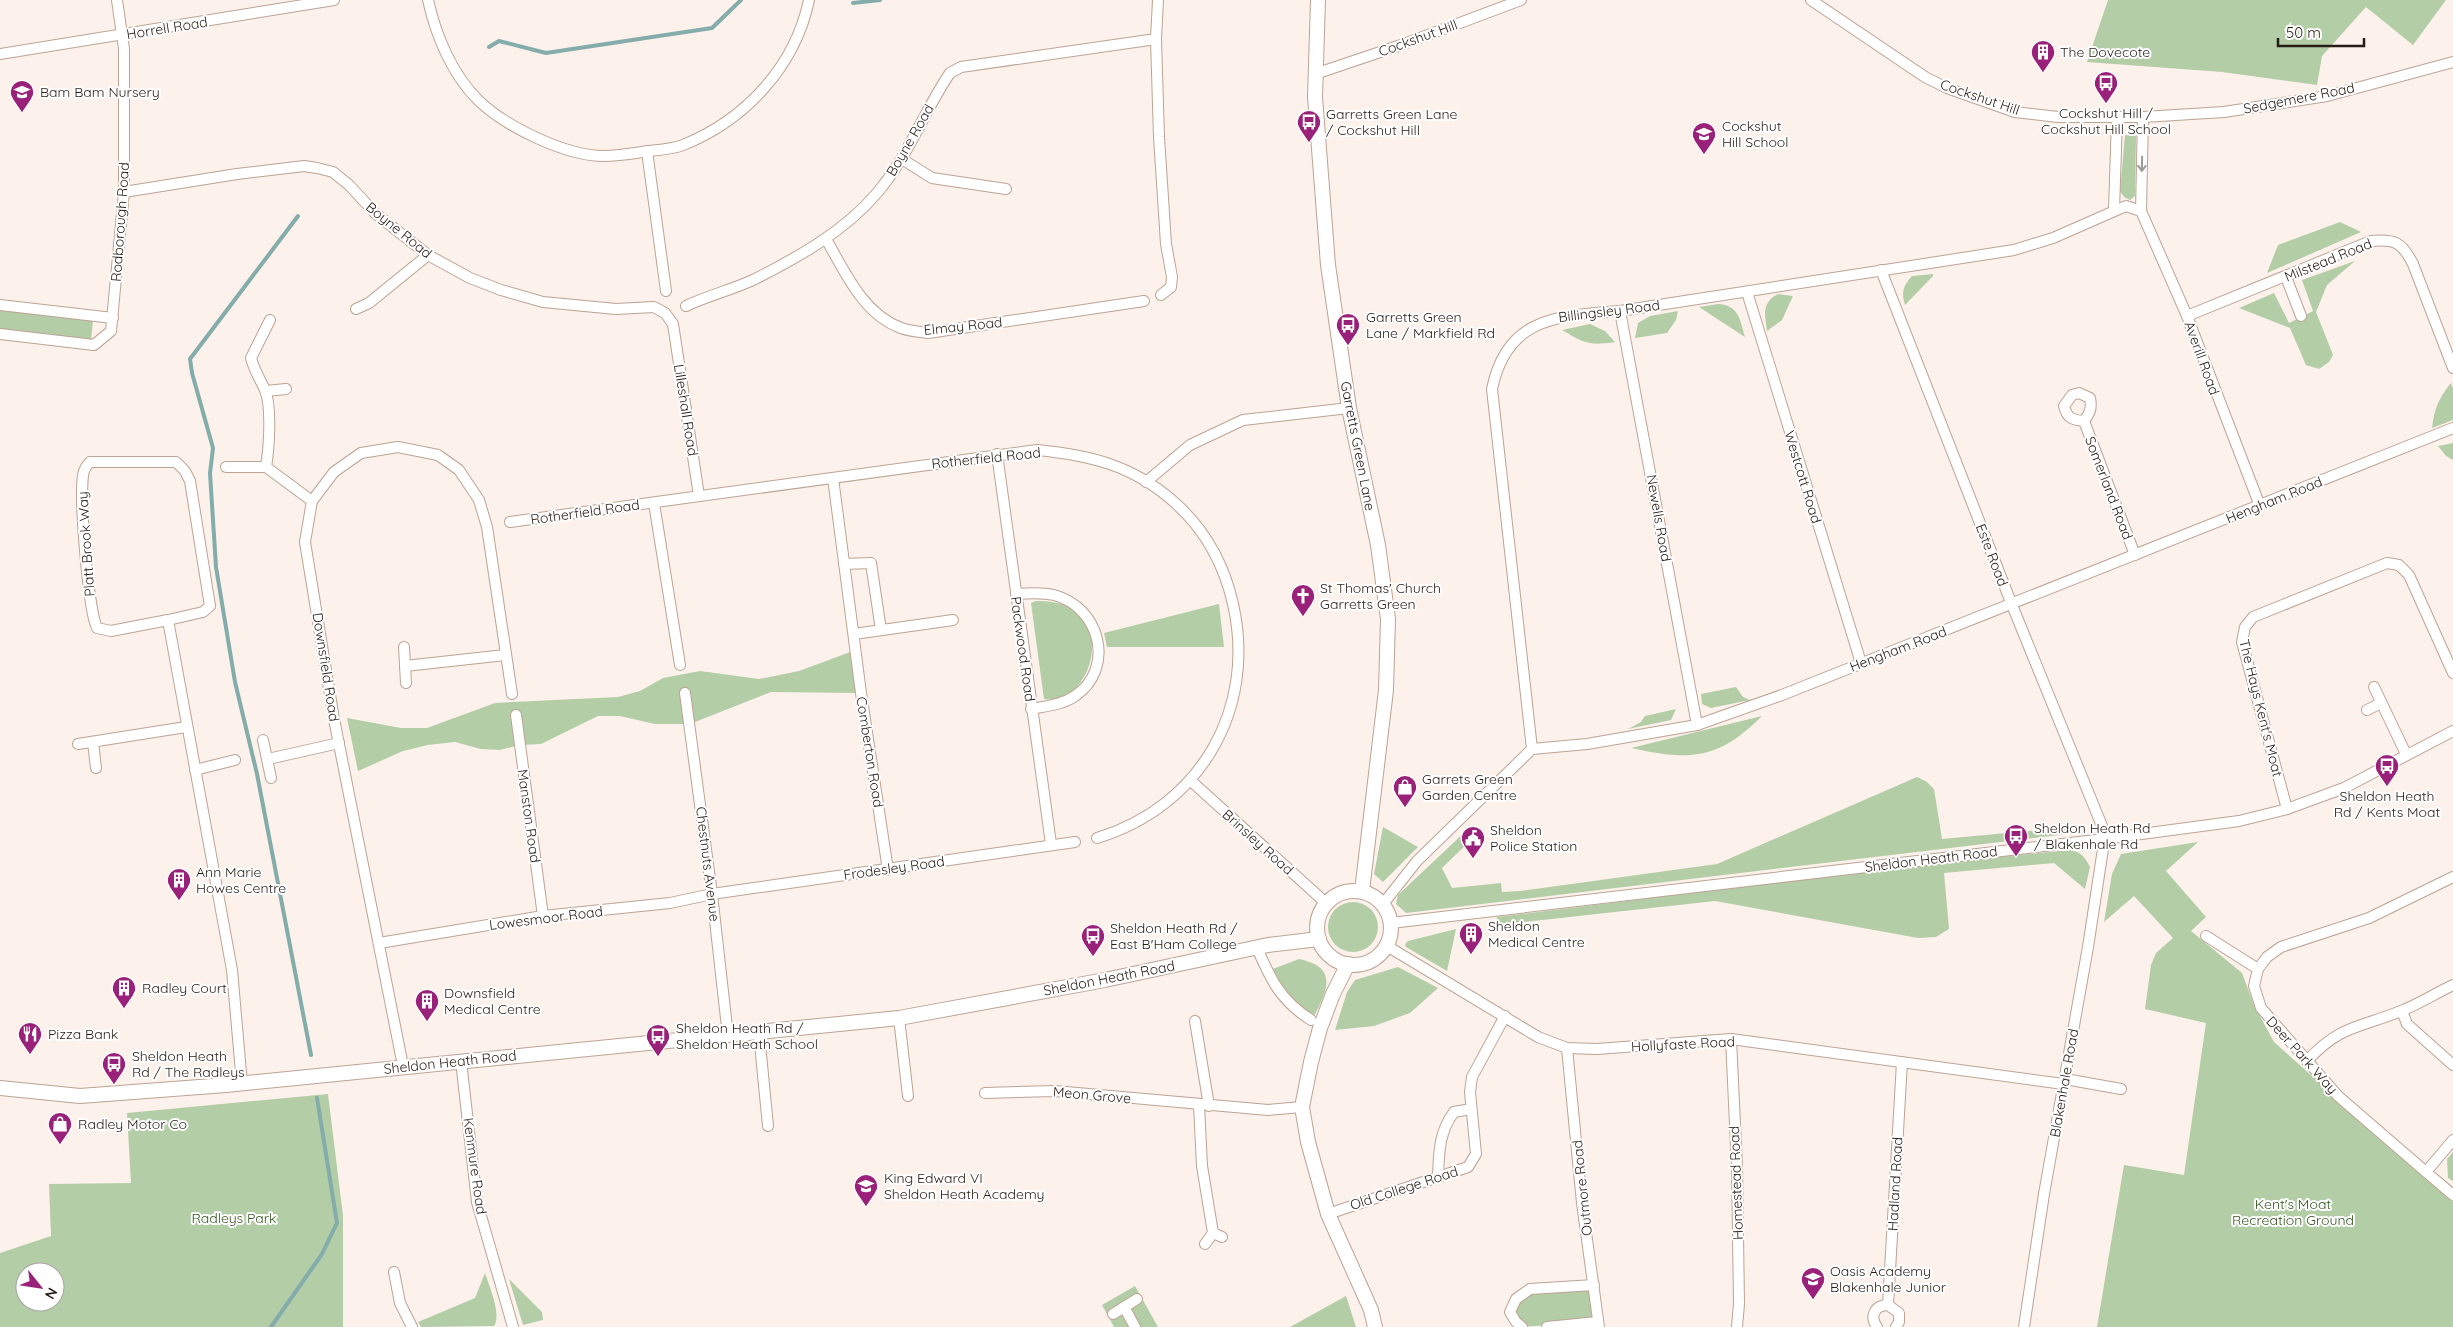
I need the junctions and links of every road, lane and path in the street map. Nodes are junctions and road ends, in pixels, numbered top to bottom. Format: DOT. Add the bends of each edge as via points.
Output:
graph roads {
  1 [pos="117,0"];
  2 [pos="334,0"];
  3 [pos="428,0"];
  4 [pos="809,0"];
  5 [pos="1158,0"];
  6 [pos="1318,0"];
  7 [pos="1521,0"];
  8 [pos="1811,0"];
  9 [pos="1508,2"];
  10 [pos="122,35"];
  11 [pos="1156,39"];
  12 [pos="0,54"];
  13 [pos="2453,62"];
  14 [pos="1315,74"];
  15 [pos="2117,118"];
  16 [pos="2143,118"];
  17 [pos="647,152"];
  18 [pos="902,159"];
  19 [pos="1006,189"];
  20 [pos="124,192"];
  21 [pos="2114,210"];
  22 [pos="2141,211"];
  23 [pos="826,238"];
  24 [pos="428,255"];
  25 [pos="1881,270"];
  26 [pos="2286,276"];
  27 [pos="666,291"];
  28 [pos="1747,292"];
  29 [pos="1161,295"];
  30 [pos="1144,301"];
  31 [pos="0,305"];
  32 [pos="686,306"];
  33 [pos="356,310"];
  34 [pos="1620,311"];
  35 [pos="2187,316"];
  36 [pos="2302,316"];
  37 [pos="113,318"];
  38 [pos="270,320"];
  39 [pos="673,324"];
  40 [pos="0,334"];
  41 [pos="2453,368"];
  42 [pos="286,389"];
  43 [pos="266,391"];
  44 [pos="1349,408"];
  45 [pos="2084,421"];
  46 [pos="2453,428"];
  47 [pos="997,454"];
  48 [pos="226,467"];
  49 [pos="266,467"];
  50 [pos="833,478"];
  51 [pos="1146,482"];
  52 [pos="699,496"];
  53 [pos="312,501"];
  54 [pos="654,503"];
  55 [pos="2260,506"];
  56 [pos="510,522"];
  57 [pos="2135,555"];
  58 [pos="844,564"];
  59 [pos="1016,594"];
  60 [pos="2012,605"];
  61 [pos="168,620"];
  62 [pos="953,620"];
  63 [pos="881,630"];
  64 [pos="854,634"];
  65 [pos="404,648"];
  66 [pos="505,655"];
  67 [pos="1861,663"];
  68 [pos="680,665"];
  69 [pos="405,666"];
  70 [pos="2453,673"];
  71 [pos="406,683"];
  72 [pos="2374,687"];
  73 [pos="685,693"];
  74 [pos="512,694"];
  75 [pos="2381,703"];
  76 [pos="1031,709"];
  77 [pos="2367,710"];
  78 [pos="516,715"];
  79 [pos="1697,725"];
  80 [pos="186,726"];
  81 [pos="2453,731"];
  82 [pos="263,740"];
  83 [pos="93,742"];
  84 [pos="78,744"];
  85 [pos="339,744"];
  86 [pos="1532,749"];
  87 [pos="2406,754"];
  88 [pos="268,759"];
  89 [pos="235,760"];
  90 [pos="96,768"];
  91 [pos="195,770"];
  92 [pos="271,778"];
  93 [pos="1190,780"];
  94 [pos="2287,809"];
  95 [pos="1097,838"];
  96 [pos="2104,839"];
  97 [pos="1075,842"];
  98 [pos="1051,844"];
  99 [pos="888,870"];
  100 [pos="2453,877"];
  101 [pos="1362,891"];
  102 [pos="712,894"];
  103 [pos="1326,903"];
  104 [pos="1383,904"];
  105 [pos="543,916"];
  106 [pos="1391,923"];
  107 [pos="2206,936"];
  108 [pos="1319,939"];
  109 [pos="379,943"];
  110 [pos="1387,946"];
  111 [pos="1257,948"];
  112 [pos="1348,964"];
  113 [pos="2258,969"];
  114 [pos="2453,985"];
  115 [pos="2402,1011"];
  116 [pos="1504,1016"];
  117 [pos="899,1018"];
  118 [pos="1311,1020"];
  119 [pos="1195,1021"];
  120 [pos="759,1034"];
  121 [pos="728,1036"];
  122 [pos="1731,1039"];
  123 [pos="1568,1048"];
  124 [pos="461,1061"];
  125 [pos="2307,1061"];
  126 [pos="1902,1062"];
  127 [pos="2453,1065"];
  128 [pos="403,1066"];
  129 [pos="2064,1082"];
  130 [pos="242,1084"];
  131 [pos="0,1088"];
  132 [pos="2121,1089"];
  133 [pos="985,1093"];
  134 [pos="908,1096"];
  135 [pos="1204,1105"];
  136 [pos="1302,1107"];
  137 [pos="1471,1109"];
  138 [pos="768,1126"];
  139 [pos="2453,1140"];
  140 [pos="2426,1172"];
  141 [pos="1438,1176"];
  142 [pos="2453,1195"];
  143 [pos="1328,1214"];
  144 [pos="1205,1244"];
  145 [pos="394,1272"];
  146 [pos="1594,1284"];
  147 [pos="1137,1299"];
  148 [pos="1888,1305"];
  149 [pos="1124,1307"];
  150 [pos="1113,1314"];
  151 [pos="1598,1325"];
  152 [pos="412,1327"];
  153 [pos="513,1327"];
  154 [pos="1135,1327"];
  155 [pos="1375,1327"];
  156 [pos="1522,1327"];
  157 [pos="1547,1327"];
  158 [pos="1737,1327"];
  159 [pos="1877,1327"];
  160 [pos="1896,1327"];
  161 [pos="2024,1327"];
  1 -- 10 [label="street, Rodborough Road"];
  2 -- 10 [label="street, Horrell Road"];
  3 -- 17 [label="street" via="433,21 460,78 478,100 500,117 539,140 560,147 603,156"];
  4 -- 17 [label="street" via="803,22 784,61 749,105 717,129 681,146"];
  5 -- 11 [label="street"];
  6 -- 14 [label="street, Garretts Green Lane"];
  7 -- 9 [label="street, Cockshut Hill"];
  8 -- 15 [label="street, Cockshut Hill" via="1925,77 1947,88 2015,112 2066,118"];
  9 -- 14 [label="street, Cockshut Hill" via="1402,45"];
  10 -- 12 [label="street, Horrell Road"];
  10 -- 20 [label="street, Rodborough Road"];
  11 -- 18 [label="street, Boyne Road" via="961,67 950,73 943,83"];
  11 -- 29 [label="street" via="1166,244 1172,277 1171,287"];
  13 -- 16 [label="street, Sedgemere Road" via="2296,101 2224,112"];
  14 -- 44 [label="street, Garretts Green Lane" via="1328,265"];
  15 -- 16 [label="street, Cockshut Hill"];
  15 -- 21 [label="street"];
  16 -- 22 [label="street, Averill Road, one-way"];
  17 -- 27 [label="street"];
  18 -- 19 [label="street" via="932,178"];
  18 -- 23 [label="street, Boyne Road" via="877,194"];
  20 -- 24 [label="street, Boyne Road" via="237,174 304,166 317,168 333,172 376,214"];
  20 -- 37 [label="street, Rodborough Road"];
  21 -- 22 [label="street" via="2126,206"];
  21 -- 25 [label="street, Billingsley Road" via="2053,238 2014,250"];
  22 -- 35 [label="street, Averill Road"];
  23 -- 30 [label="street, Elmay Road" via="852,284 876,313 902,328 928,333"];
  23 -- 32 [label="street, Boyne Road" via="752,280"];
  24 -- 33 [label="street"];
  24 -- 39 [label="street, Boyne Road" via="470,278 543,302 616,309 654,307 665,313"];
  25 -- 28 [label="street, Billingsley Road"];
  25 -- 60 [label="street, Este Road"];
  26 -- 35 [label="street, Milstead Road"];
  26 -- 36 [label="street"];
  26 -- 41 [label="street, Milstead Road" via="2371,241 2391,240 2397,243 2406,250 2413,264"];
  28 -- 34 [label="street, Billingsley Road"];
  28 -- 67 [label="street, Westcott Road"];
  31 -- 37 [label="street"];
  34 -- 79 [label="street, Newells Road"];
  34 -- 86 [label="street, Billingsley Road" via="1563,316 1524,332 1508,349 1493,384 1493,411"];
  35 -- 55 [label="street, Averill Road"];
  37 -- 40 [label="street, Rodborough Road" via="111,331 94,346"];
  38 -- 43 [label="street" via="251,358"];
  39 -- 52 [label="street, Lilleshall Road"];
  42 -- 43 [label="street"];
  43 -- 49 [label="street" via="270,441"];
  44 -- 51 [label="street" via="1243,420 1190,445"];
  44 -- 101 [label="street, Garretts Green Lane" via="1378,545 1388,619 1386,690"];
  45 -- 57 [label="street, Somerland Road"];
  46 -- 55 [label="street, Hengham Road"];
  47 -- 50 [label="street, Rotherfield Road"];
  47 -- 51 [label="street, Rotherfield Road" via="1037,450 1075,453 1113,465"];
  47 -- 59 [label="street, Packwood Road"];
  48 -- 49 [label="street"];
  49 -- 53 [label="street"];
  50 -- 52 [label="street, Rotherfield Road"];
  50 -- 58 [label="street, Comberton Road"];
  51 -- 93 [label="street, Rotherfield Road" via="1172,500 1210,545 1229,587 1240,643 1235,694 1225,727 1210,755"];
  52 -- 54 [label="street, Rotherfield Road"];
  53 -- 66 [label="street, Downsfield Road" via="334,472 361,453 398,447 418,450 438,455 459,470 479,500 487,527"];
  53 -- 85 [label="street, Downsfield Road" via="305,542"];
  54 -- 56 [label="street, Rotherfield Road"];
  54 -- 68 [label="street"];
  55 -- 57 [label="street, Hengham Road"];
  57 -- 60 [label="street, Hengham Road"];
  58 -- 63 [label="street" via="871,563"];
  58 -- 64 [label="street, Comberton Road"];
  59 -- 76 [label="street, Packwood Road"];
  59 -- 76 [label="street" via="1042,593 1065,599 1092,622 1098,636 1099,654 1083,689 1066,701"];
  60 -- 67 [label="street, Hengham Road"];
  60 -- 96 [label="street, Este Road" via="2102,826"];
  61 -- 61 [label="street, Platt Brook Way" via="111,631 97,628 91,608 81,491 84,470 90,462 176,462 190,481 210,606 203,612"];
  61 -- 80 [label="street"];
  62 -- 63 [label="street"];
  63 -- 64 [label="street"];
  64 -- 99 [label="street, Comberton Road"];
  65 -- 69 [label="street"];
  66 -- 69 [label="street"];
  66 -- 74 [label="street"];
  67 -- 79 [label="street, Hengham Road"];
  69 -- 71 [label="street"];
  70 -- 94 [label="street, The Hays Kent's Moat" via="2409,575 2399,565 2388,564 2253,616 2244,627 2242,642"];
  72 -- 75 [label="street"];
  73 -- 102 [label="street, Chestnuts Avenue"];
  75 -- 77 [label="street"];
  75 -- 87 [label="street"];
  76 -- 98 [label="street, Packwood Road"];
  78 -- 105 [label="street, Manston Road"];
  79 -- 86 [label="street, Hengham Road" via="1587,744"];
  80 -- 83 [label="street"];
  80 -- 91 [label="street"];
  81 -- 87 [label="street, Sheldon Heath Road"];
  82 -- 88 [label="street"];
  83 -- 84 [label="street"];
  83 -- 90 [label="street"];
  85 -- 88 [label="street"];
  85 -- 109 [label="street, Downsfield Road"];
  86 -- 104 [label="street" via="1417,861"];
  87 -- 94 [label="street, Sheldon Heath Road" via="2344,788"];
  88 -- 92 [label="street"];
  89 -- 91 [label="street"];
  91 -- 130 [label="street" via="232,970"];
  93 -- 95 [label="street, Rotherfield Road" via="1156,810 1128,828"];
  93 -- 103 [label="street, Brinsley Road"];
  94 -- 96 [label="street, Sheldon Heath Road" via="2239,821"];
  96 -- 106 [label="street, Sheldon Heath Road"];
  96 -- 129 [label="street, Blakenhale Road"];
  97 -- 98 [label="street, Frodesley Road"];
  98 -- 99 [label="street, Frodesley Road"];
  99 -- 102 [label="street, Frodesley Road"];
  100 -- 113 [label="street" via="2369,918 2281,947"];
  101 -- 103 [label="street" via="1339,894"];
  101 -- 104 [label="street"];
  102 -- 105 [label="street, Lowesmoor Road" via="670,903"];
  102 -- 121 [label="street, Chestnuts Avenue"];
  103 -- 108 [label="street" via="1319,916"];
  104 -- 106 [label="street"];
  105 -- 109 [label="street, Lowesmoor Road"];
  106 -- 110 [label="street"];
  107 -- 113 [label="street"];
  108 -- 111 [label="street, Sheldon Heath Road"];
  108 -- 112 [label="street" via="1331,956"];
  109 -- 128 [label="street, Downsfield Road"];
  110 -- 112 [label="street" via="1368,962"];
  110 -- 116 [label="street, Hollyfaste Road"];
  111 -- 117 [label="street, Sheldon Heath Road"];
  111 -- 118 [label="street" via="1283,999"];
  112 -- 136 [label="street" via="1320,1028"];
  113 -- 125 [label="street, Deer Park Way" via="2254,986 2260,1008"];
  114 -- 115 [label="street"];
  115 -- 125 [label="street" via="2344,1030 2322,1044"];
  115 -- 127 [label="street" via="2407,1024"];
  116 -- 123 [label="street, Hollyfaste Road" via="1538,1037"];
  116 -- 137 [label="street, Old College Road" via="1472,1077"];
  117 -- 120 [label="street, Sheldon Heath Road"];
  117 -- 134 [label="street"];
  119 -- 135 [label="street"];
  120 -- 121 [label="street, Sheldon Heath Road"];
  120 -- 138 [label="street"];
  121 -- 124 [label="street, Sheldon Heath Road"];
  122 -- 123 [label="street, Hollyfaste Road" via="1597,1049"];
  122 -- 126 [label="street, Hollyfaste Road"];
  122 -- 158 [label="street, Homestead Road" via="1737,1166"];
  123 -- 146 [label="street, Outmore Road" via="1582,1203"];
  124 -- 128 [label="street, Sheldon Heath Road"];
  124 -- 153 [label="street, Kenmure Road" via="477,1202"];
  125 -- 140 [label="street, Deer Park Way" via="2338,1096"];
  126 -- 129 [label="street, Hollyfaste Road"];
  126 -- 148 [label="street, Hadland Road"];
  128 -- 130 [label="street, Sheldon Heath Road"];
  129 -- 132 [label="street, Hollyfaste Road"];
  129 -- 161 [label="street, Blakenhale Road"];
  130 -- 131 [label="street, Sheldon Heath Road" via="80,1096"];
  133 -- 135 [label="street, Meon Grove" via="1055,1091"];
  135 -- 136 [label="street, Meon Grove" via="1268,1110"];
  135 -- 144 [label="street" via="1202,1166 1217,1235"];
  136 -- 143 [label="street"];
  137 -- 141 [label="street" via="1454,1112 1445,1124"];
  137 -- 141 [label="street, Old College Road" via="1476,1154 1468,1167"];
  139 -- 140 [label="street"];
  140 -- 142 [label="street, Deer Park Way"];
  141 -- 143 [label="street, Old College Road"];
  143 -- 155 [label="street" via="1371,1310"];
  145 -- 152 [label="street" via="400,1303"];
  146 -- 151 [label="street, Outmore Road"];
  146 -- 156 [label="street" via="1530,1289 1516,1299 1510,1312"];
  147 -- 149 [label="street"];
  148 -- 159 [label="street" via="1880,1306 1874,1312 1873,1321"];
  148 -- 160 [label="street, Hadland Road" via="1898,1313"];
  149 -- 150 [label="street"];
  149 -- 154 [label="street"];
  151 -- 157 [label="street"];
}
